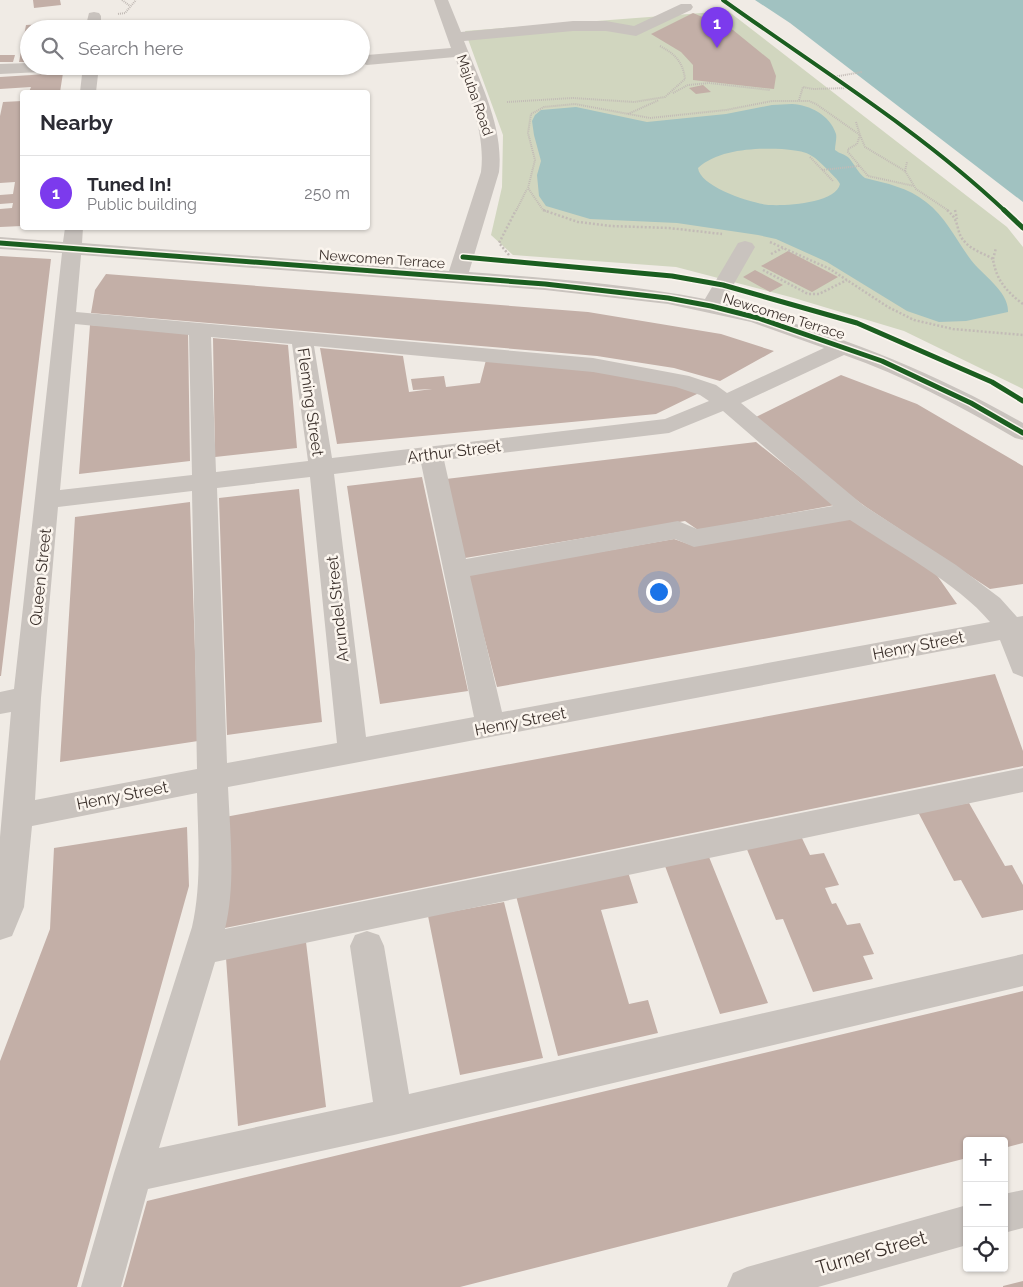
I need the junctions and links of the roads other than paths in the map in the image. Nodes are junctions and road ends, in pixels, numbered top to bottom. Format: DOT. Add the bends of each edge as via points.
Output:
graph roads {
  1 [pos="440,0"];
  2 [pos="686,7"];
  3 [pos="458,45"];
  4 [pos="370,60"];
  5 [pos="20,69"];
  6 [pos="0,70"];
  7 [pos="90,75"];
  8 [pos="88,90"];
  9 [pos="73,238"];
  10 [pos="0,243"];
  11 [pos="745,248"];
  12 [pos="457,277"];
  13 [pos="711,306"];
  14 [pos="66,317"];
  15 [pos="200,330"];
  16 [pos="302,338"];
  17 [pos="844,347"];
  18 [pos="726,402"];
  19 [pos="1023,433"];
  20 [pos="431,454"];
  21 [pos="320,467"];
  22 [pos="204,480"];
  23 [pos="48,500"];
  24 [pos="854,511"];
  25 [pos="455,570"];
  26 [pos="1016,627"];
  27 [pos="1023,666"];
  28 [pos="14,700"];
  29 [pos="491,726"];
  30 [pos="353,751"];
  31 [pos="212,778"];
  32 [pos="1023,780"];
  33 [pos="18,816"];
  34 [pos="0,926"];
  35 [pos="367,946"];
  36 [pos="202,948"];
  37 [pos="1023,970"];
  38 [pos="394,1116"];
  39 [pos="133,1174"];
  40 [pos="1023,1209"];
  41 [pos="1008,1213"];
  42 [pos="963,1226"];
  43 [pos="101,1287"];
  44 [pos="747,1287"];
  1 -- 3 [label="street, Majuba Road"];
  2 -- 3 [label="street" via="636,31 606,26 573,26"];
  3 -- 4 [label="street"];
  3 -- 12 [label="street, Majuba Road" via="482,109 492,156 490,172"];
  5 -- 6 [label="street"];
  7 -- 8 [label="street"];
  9 -- 10 [label="street, Newcomen Terrace"];
  9 -- 12 [label="street, Newcomen Terrace"];
  9 -- 14 [label="street, Queen Street"];
  11 -- 13 [label="street"];
  12 -- 13 [label="street, Newcomen Terrace" via="613,290"];
  13 -- 17 [label="street, Newcomen Terrace"];
  14 -- 15 [label="street"];
  14 -- 23 [label="street, Queen Street"];
  15 -- 16 [label="street"];
  15 -- 22 [label="street"];
  16 -- 18 [label="street" via="601,366 681,381 708,390"];
  16 -- 21 [label="street, Fleming Street"];
  17 -- 18 [label="street, Arthur Street"];
  17 -- 19 [label="street, Newcomen Terrace" via="931,383"];
  18 -- 20 [label="street, Arthur Street" via="669,426"];
  18 -- 24 [label="street"];
  20 -- 21 [label="street, Arthur Street"];
  20 -- 25 [label="street"];
  21 -- 22 [label="street, Arthur Street"];
  21 -- 30 [label="street, Arundel Street"];
  22 -- 23 [label="street, Arthur Street"];
  22 -- 31 [label="street"];
  23 -- 28 [label="street, Queen Street"];
  24 -- 25 [label="street" via="694,538 678,530"];
  24 -- 26 [label="street" via="947,571"];
  25 -- 29 [label="street"];
  26 -- 27 [label="street"];
  26 -- 29 [label="street, Henry Street"];
  28 -- 33 [label="street, Queen Street"];
  29 -- 30 [label="street, Henry Street"];
  30 -- 31 [label="street, Henry Street"];
  31 -- 33 [label="street, Henry Street"];
  31 -- 36 [label="street" via="214,903"];
  32 -- 36 [label="street"];
  33 -- 34 [label="street, Queen Street" via="8,907"];
  35 -- 38 [label="street"];
  36 -- 39 [label="street"];
  37 -- 38 [label="street"];
  38 -- 39 [label="street"];
  39 -- 43 [label="street"];
  40 -- 41 [label="street"];
  42 -- 44 [label="street, Turner Street"];
}
